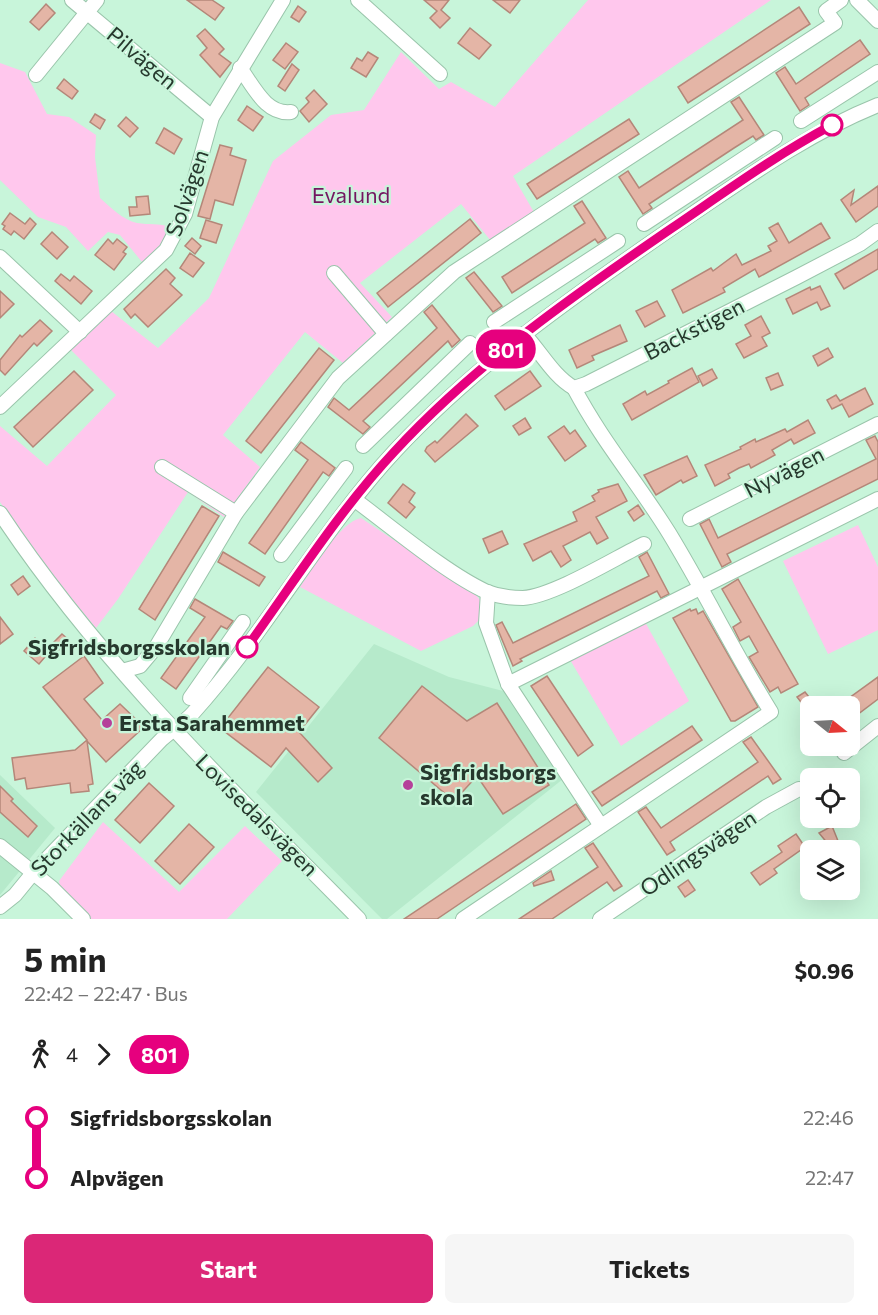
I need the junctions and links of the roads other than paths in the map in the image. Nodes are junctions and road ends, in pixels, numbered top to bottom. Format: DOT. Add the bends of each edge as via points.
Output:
graph roads {
  1 [pos="72,0"];
  2 [pos="97,0"];
  3 [pos="284,0"];
  4 [pos="358,0"];
  5 [pos="841,0"];
  6 [pos="857,0"];
  7 [pos="87,13"];
  8 [pos="878,21"];
  9 [pos="240,68"];
  10 [pos="878,72"];
  11 [pos="440,74"];
  12 [pos="36,75"];
  13 [pos="878,105"];
  14 [pos="291,112"];
  15 [pos="212,117"];
  16 [pos="801,121"];
  17 [pos="775,138"];
  18 [pos="644,224"];
  19 [pos="878,231"];
  20 [pos="618,241"];
  21 [pos="0,257"];
  22 [pos="334,273"];
  23 [pos="494,322"];
  24 [pos="80,332"];
  25 [pos="386,334"];
  26 [pos="524,334"];
  27 [pos="470,343"];
  28 [pos="574,388"];
  29 [pos="0,407"];
  30 [pos="878,424"];
  31 [pos="363,446"];
  32 [pos="162,467"];
  33 [pos="346,468"];
  34 [pos="878,499"];
  35 [pos="355,500"];
  36 [pos="0,513"];
  37 [pos="236,513"];
  38 [pos="690,519"];
  39 [pos="644,544"];
  40 [pos="281,555"];
  41 [pos="699,588"];
  42 [pos="488,592"];
  43 [pos="243,622"];
  44 [pos="122,671"];
  45 [pos="508,684"];
  46 [pos="190,698"];
  47 [pos="878,726"];
  48 [pos="174,730"];
  49 [pos="860,740"];
  50 [pos="799,789"];
  51 [pos="601,826"];
  52 [pos="0,846"];
  53 [pos="33,873"];
  54 [pos="0,907"];
  55 [pos="83,919"];
  56 [pos="359,919"];
  57 [pos="463,919"];
  58 [pos="600,919"];
  1 -- 7 [label="street, Pilvägen"];
  2 -- 7 [label="street"];
  3 -- 9 [label="street, Solvägen"];
  4 -- 11 [label="street"];
  5 -- 25 [label="street" via="826,10 835,23 454,272"];
  6 -- 8 [label="street"];
  7 -- 12 [label="street"];
  7 -- 15 [label="street, Pilvägen"];
  9 -- 14 [label="street" via="269,106 276,112"];
  9 -- 15 [label="street, Solvägen"];
  10 -- 16 [label="street"];
  13 -- 26 [label="street, Storkällans väg" via="849,116 766,164"];
  15 -- 24 [label="street, Solvägen" via="185,213 166,250"];
  17 -- 18 [label="street"];
  19 -- 28 [label="street, Backstigen" via="797,277"];
  20 -- 23 [label="street"];
  21 -- 24 [label="street"];
  22 -- 25 [label="street"];
  24 -- 29 [label="street, Solvägen"];
  25 -- 37 [label="street" via="338,378"];
  26 -- 28 [label="street" via="563,381"];
  26 -- 35 [label="street, Storkällans väg" via="453,393 394,452"];
  27 -- 31 [label="street"];
  28 -- 41 [label="street" via="626,474 668,532"];
  30 -- 38 [label="street, Nyvägen"];
  32 -- 37 [label="street"];
  33 -- 40 [label="street"];
  34 -- 41 [label="street" via="718,572"];
  35 -- 42 [label="street"];
  35 -- 48 [label="street, Storkällans väg" via="244,651 191,716"];
  36 -- 44 [label="street, Lovisedalsvägen" via="57,593"];
  37 -- 44 [label="street" via="156,647 140,666"];
  39 -- 42 [label="street" via="549,591 524,598"];
  41 -- 45 [label="street" via="675,594"];
  41 -- 51 [label="street" via="771,712"];
  42 -- 45 [label="street" via="486,623"];
  43 -- 46 [label="street"];
  44 -- 48 [label="street, Lovisedalsvägen"];
  45 -- 51 [label="street"];
  47 -- 49 [label="street"];
  48 -- 53 [label="street, Storkällans väg"];
  48 -- 56 [label="street, Lovisedalsvägen"];
  50 -- 58 [label="street, Odlingsvägen"];
  51 -- 57 [label="street"];
  52 -- 53 [label="street"];
  53 -- 54 [label="street, Storkällans väg"];
  53 -- 55 [label="street"];
}
